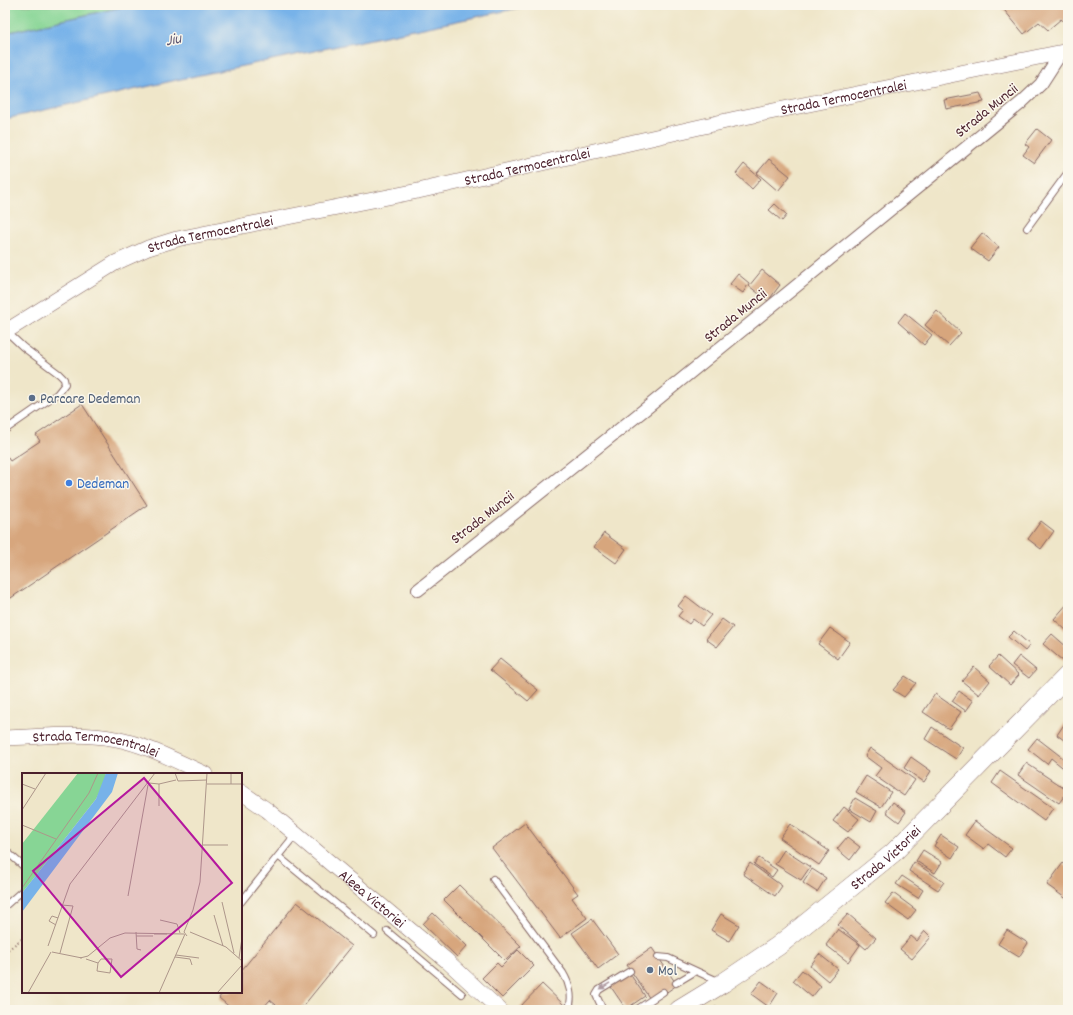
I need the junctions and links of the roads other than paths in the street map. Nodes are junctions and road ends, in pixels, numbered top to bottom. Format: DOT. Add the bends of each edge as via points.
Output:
graph roads {
  1 [pos="1065,52"];
  2 [pos="1068,172"];
  3 [pos="1027,228"];
  4 [pos="6,331"];
  5 [pos="5,430"];
  6 [pos="418,590"];
  7 [pos="1068,675"];
  8 [pos="5,738"];
  9 [pos="203,773"];
  10 [pos="242,793"];
  11 [pos="296,834"];
  12 [pos="5,850"];
  13 [pos="278,856"];
  14 [pos="22,865"];
  15 [pos="493,878"];
  16 [pos="22,891"];
  17 [pos="242,901"];
  18 [pos="5,906"];
  19 [pos="386,931"];
  20 [pos="374,934"];
  21 [pos="658,957"];
  22 [pos="630,971"];
  23 [pos="696,971"];
  24 [pos="676,983"];
  25 [pos="723,983"];
  26 [pos="663,992"];
  27 [pos="462,994"];
  28 [pos="500,1010"];
  29 [pos="568,1010"];
  30 [pos="603,1010"];
  31 [pos="636,1010"];
  32 [pos="679,1010"];
  1 -- 4 [label="street, Strada Termocentralei" via="735,119 418,191 177,239 115,262"];
  1 -- 6 [label="street, Strada Muncii" via="1041,84 1021,103"];
  2 -- 3 [label="lane"];
  4 -- 5 [label="lane" via="59,374 65,384 57,394"];
  7 -- 25 [label="main road, Strada Victoriei" via="893,853 778,946"];
  8 -- 9 [label="street, Strada Termocentralei" via="90,736 118,739 156,752"];
  10 -- 11 [label="street, Aleea Victoriei"];
  11 -- 13 [label="lane"];
  11 -- 28 [label="street, Aleea Victoriei" via="446,960"];
  12 -- 14 [label="lane"];
  13 -- 17 [label="lane"];
  13 -- 20 [label="lane"];
  15 -- 29 [label="lane" via="563,973 568,982 571,998"];
  16 -- 18 [label="lane"];
  19 -- 27 [label="lane"];
  21 -- 23 [label="lane" via="668,958"];
  22 -- 30 [label="lane, one-way" via="599,990 596,995"];
  23 -- 24 [label="lane"];
  23 -- 25 [label="lane"];
  25 -- 32 [label="main road, Strada Victoriei"];
  26 -- 31 [label="lane"];
}
